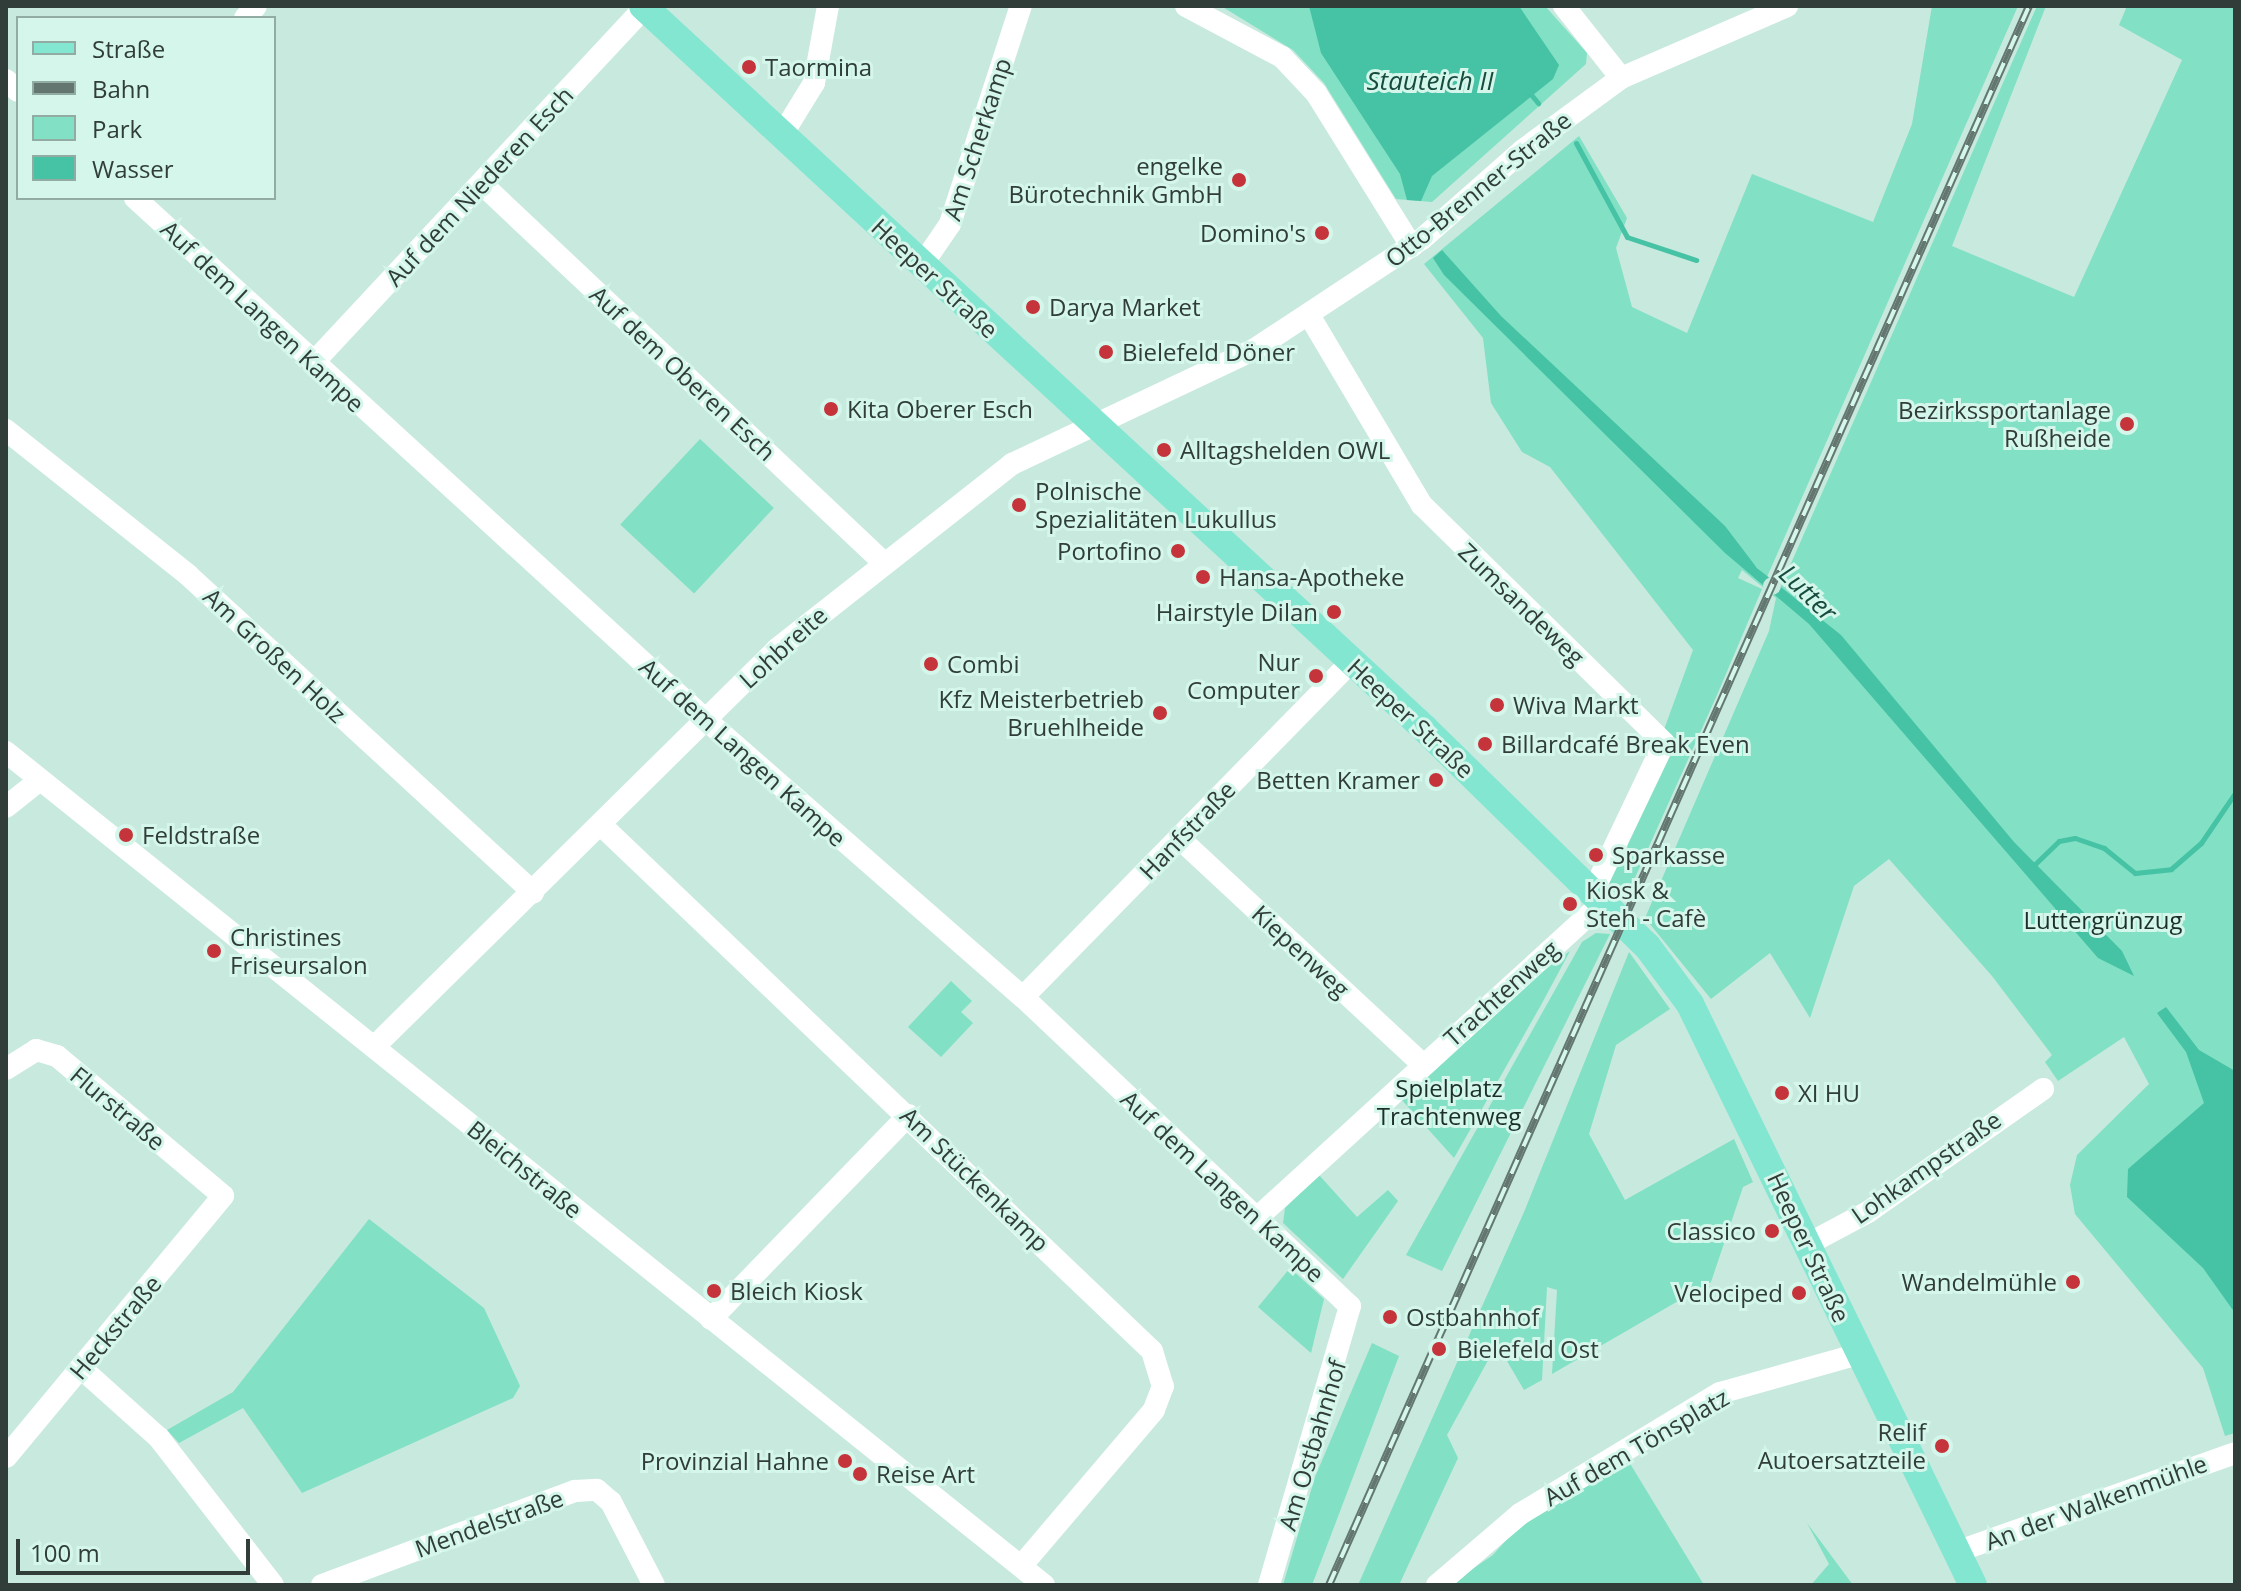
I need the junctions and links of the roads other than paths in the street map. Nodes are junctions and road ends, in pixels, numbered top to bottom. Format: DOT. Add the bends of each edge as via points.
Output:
graph roads {
  1 [pos="828,6"];
  2 [pos="1021,6"];
  3 [pos="1186,6"];
  4 [pos="1564,6"];
  5 [pos="1787,6"];
  6 [pos="644,7"];
  7 [pos="1621,78"];
  8 [pos="782,135"];
  9 [pos="482,184"];
  10 [pos="137,200"];
  11 [pos="1412,247"];
  12 [pos="922,265"];
  13 [pos="1309,315"];
  14 [pos="313,363"];
  15 [pos="1088,423"];
  16 [pos="6,430"];
  17 [pos="883,562"];
  18 [pos="1351,662"];
  19 [pos="705,719"];
  20 [pos="6,752"];
  21 [pos="40,780"];
  22 [pos="6,807"];
  23 [pos="600,824"];
  24 [pos="1179,838"];
  25 [pos="533,892"];
  26 [pos="1599,895"];
  27 [pos="1023,997"];
  28 [pos="374,1047"];
  29 [pos="1422,1064"];
  30 [pos="6,1069"];
  31 [pos="2043,1089"];
  32 [pos="909,1115"];
  33 [pos="223,1196"];
  34 [pos="1258,1217"];
  35 [pos="1808,1244"];
  36 [pos="1350,1306"];
  37 [pos="711,1319"];
  38 [pos="1859,1354"];
  39 [pos="81,1368"];
  40 [pos="2235,1453"];
  41 [pos="6,1457"];
  42 [pos="1956,1552"];
  43 [pos="1021,1566"];
  44 [pos="273,1585"];
  45 [pos="322,1585"];
  46 [pos="654,1585"];
  47 [pos="1044,1585"];
  48 [pos="1269,1585"];
  49 [pos="1437,1585"];
  50 [pos="1973,1585"];
  1 -- 8 [label="street" via="814,83"];
  2 -- 12 [label="street, Am Scherkamp" via="950,224"];
  3 -- 11 [label="street" via="1282,57 1316,93"];
  4 -- 7 [label="street"];
  5 -- 7 [label="street, Otto-Brenner-Straße"];
  6 -- 8 [label="main road, Heeper Straße"];
  6 -- 9 [label="street, Auf dem Niederen Esch"];
  7 -- 11 [label="street, Otto-Brenner-Straße" via="1523,150"];
  8 -- 12 [label="main road, Heeper Straße"];
  9 -- 14 [label="street, Auf dem Niederen Esch"];
  9 -- 17 [label="street, Auf dem Oberen Esch"];
  10 -- 14 [label="street, Auf dem Langen Kampe"];
  11 -- 13 [label="street, Otto-Brenner-Straße"];
  12 -- 15 [label="main road, Heeper Straße"];
  13 -- 15 [label="street, Otto-Brenner-Straße" via="1227,364"];
  13 -- 26 [label="street, Zumsandeweg" via="1422,505 1664,743"];
  14 -- 19 [label="street, Auf dem Langen Kampe"];
  15 -- 17 [label="street, Lohbreite" via="1012,464"];
  15 -- 18 [label="main road, Heeper Straße"];
  16 -- 25 [label="street, Am Großen Holz" via="188,575"];
  17 -- 19 [label="street, Lohbreite"];
  18 -- 24 [label="street, Hanfstraße"];
  18 -- 26 [label="main road, Heeper Straße"];
  19 -- 23 [label="street, Lohbreite"];
  19 -- 27 [label="street, Auf dem Langen Kampe"];
  20 -- 21 [label="street, Bleichstraße"];
  21 -- 22 [label="street"];
  21 -- 28 [label="street, Bleichstraße"];
  23 -- 25 [label="street, Lohbreite"];
  23 -- 32 [label="street, Am Stückenkamp"];
  24 -- 27 [label="street, Hanfstraße"];
  24 -- 29 [label="street, Kiepenweg"];
  25 -- 28 [label="street, Lohbreite"];
  26 -- 29 [label="street, Trachtenweg"];
  26 -- 35 [label="main road, Heeper Straße" via="1690,1004"];
  27 -- 34 [label="street, Auf dem Langen Kampe"];
  28 -- 37 [label="street, Bleichstraße"];
  29 -- 34 [label="street, Trachtenweg"];
  30 -- 33 [label="street, Flurstraße" via="36,1050 57,1056"];
  31 -- 35 [label="street, Lohkampstraße" via="1868,1212"];
  32 -- 37 [label="street"];
  32 -- 43 [label="street, Am Stückenkamp" via="1152,1351 1161,1369 1154,1410"];
  33 -- 39 [label="street, Heckstraße"];
  34 -- 36 [label="street, Auf dem Langen Kampe"];
  35 -- 38 [label="main road, Heeper Straße"];
  36 -- 48 [label="street, Am Ostbahnhof"];
  37 -- 43 [label="street, Bleichstraße"];
  38 -- 42 [label="main road, Heeper Straße"];
  38 -- 49 [label="street, Auf dem Tönsplatz" via="1720,1393 1520,1514"];
  39 -- 41 [label="street, Heckstraße"];
  39 -- 44 [label="street" via="159,1438"];
  40 -- 42 [label="street, An der Walkenmühle"];
  42 -- 50 [label="main road, Heeper Straße"];
  43 -- 47 [label="street, Bleichstraße"];
  45 -- 46 [label="street, Mendelstraße" via="575,1491 597,1490 611,1502"];
}
